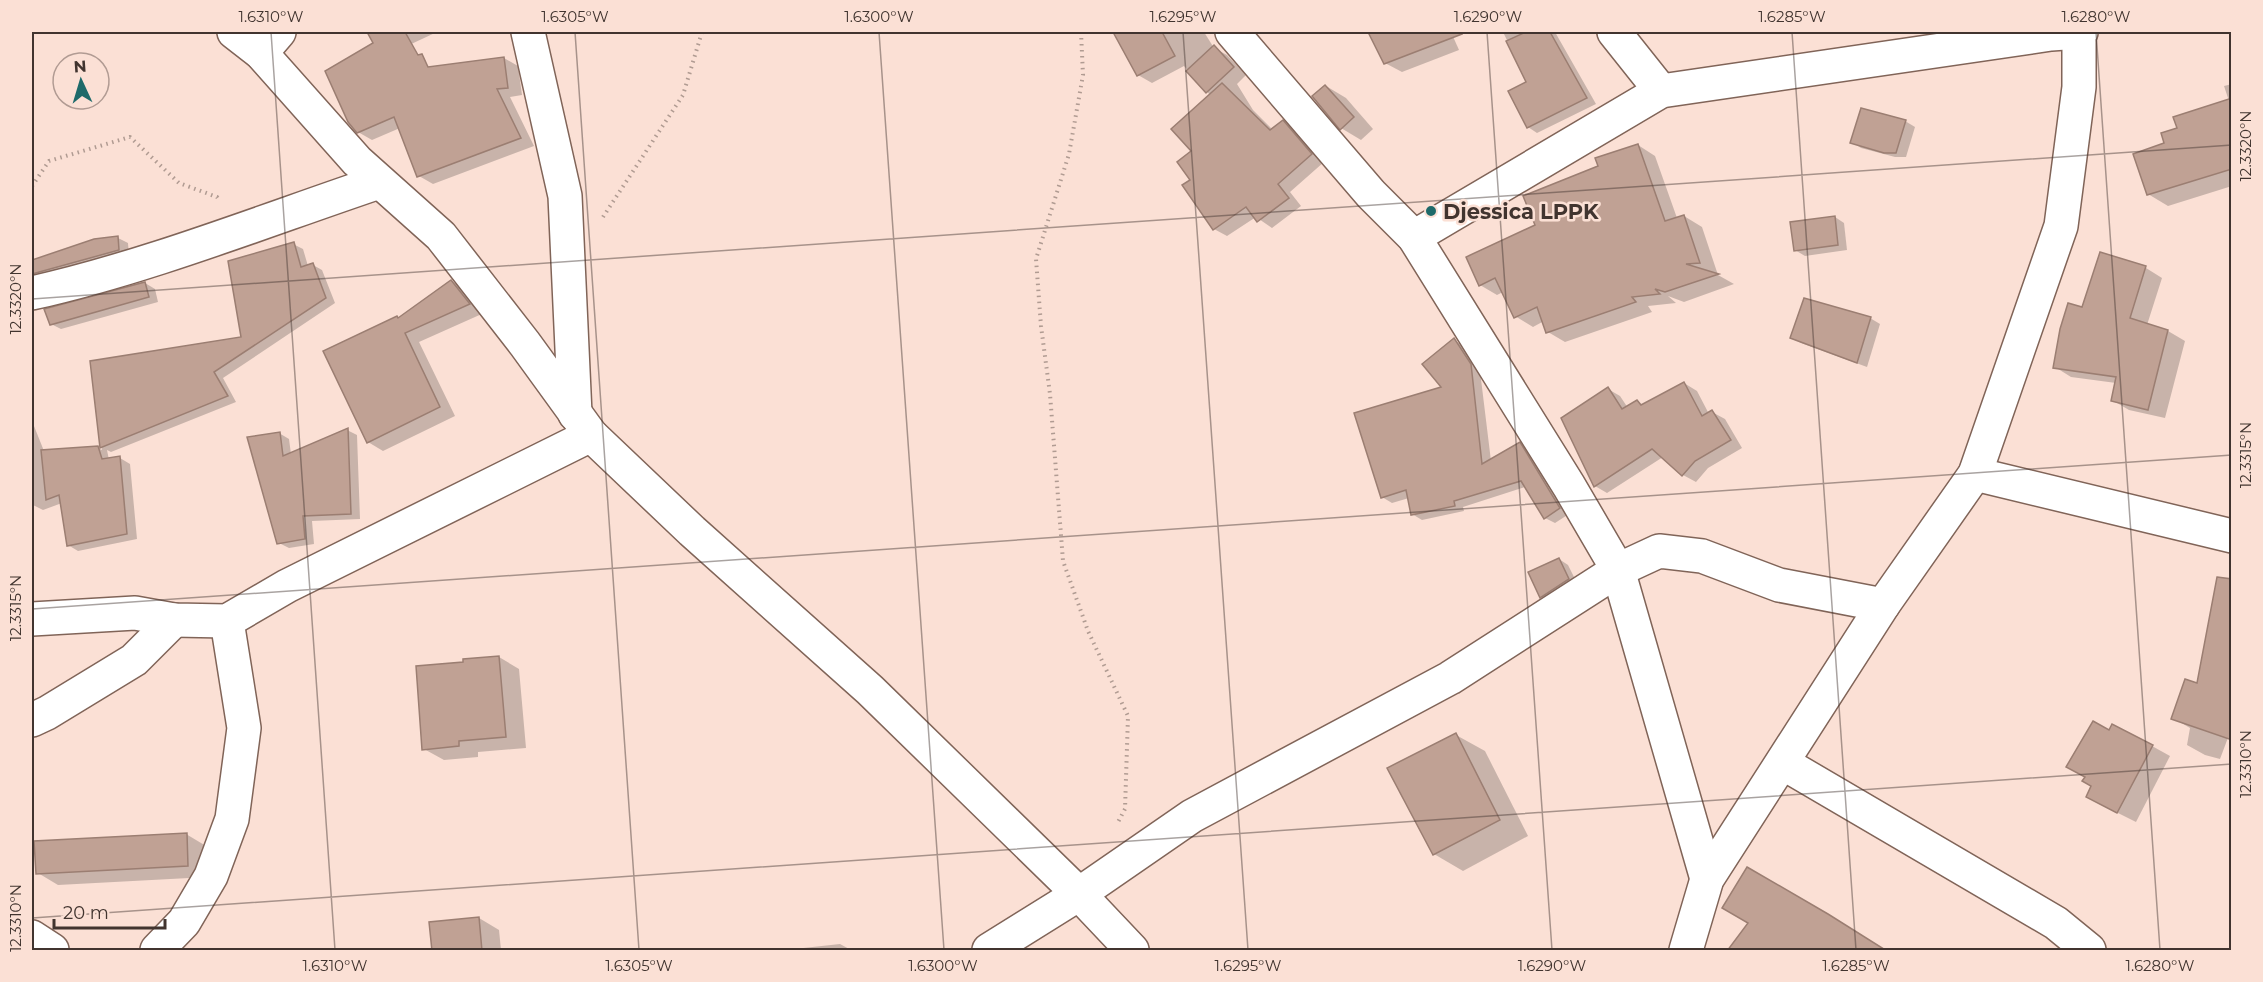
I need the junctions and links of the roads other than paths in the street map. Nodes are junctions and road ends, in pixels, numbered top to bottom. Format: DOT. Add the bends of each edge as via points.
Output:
graph roads {
  1 [pos="234,32"];
  2 [pos="528,32"];
  3 [pos="1232,32"];
  4 [pos="1614,32"];
  5 [pos="2079,32"];
  6 [pos="270,42"];
  7 [pos="1661,91"];
  8 [pos="379,182"];
  9 [pos="1414,237"];
  10 [pos="32,293"];
  11 [pos="583,425"];
  12 [pos="1975,474"];
  13 [pos="2232,536"];
  14 [pos="1618,570"];
  15 [pos="1883,605"];
  16 [pos="32,619"];
  17 [pos="174,620"];
  18 [pos="226,621"];
  19 [pos="34,728"];
  20 [pos="1783,763"];
  21 [pos="1707,879"];
  22 [pos="1079,894"];
  23 [pos="32,937"];
  24 [pos="52,951"];
  25 [pos="157,951"];
  26 [pos="989,951"];
  27 [pos="1132,951"];
  28 [pos="1686,951"];
  29 [pos="2089,951"];
  1 -- 6 [label="street"];
  2 -- 11 [label="street" via="565,196"];
  3 -- 9 [label="street" via="1371,194"];
  4 -- 7 [label="street"];
  5 -- 7 [label="street"];
  5 -- 12 [label="street" via="2079,87 2061,226"];
  6 -- 8 [label="street" via="357,162"];
  7 -- 9 [label="street"];
  8 -- 10 [label="street" via="69,285"];
  8 -- 11 [label="street" via="441,236"];
  9 -- 14 [label="street"];
  11 -- 18 [label="street"];
  11 -- 22 [label="street" via="692,531 870,690"];
  12 -- 13 [label="street"];
  12 -- 15 [label="street"];
  14 -- 15 [label="street" via="1659,551 1702,556 1779,585"];
  14 -- 21 [label="street"];
  14 -- 22 [label="street" via="1450,678 1192,816"];
  15 -- 20 [label="street"];
  16 -- 17 [label="street" via="135,613"];
  17 -- 18 [label="street"];
  17 -- 19 [label="street" via="134,660"];
  18 -- 25 [label="street" via="244,728 232,819 211,876 184,922"];
  20 -- 21 [label="street"];
  20 -- 29 [label="street" via="2056,923"];
  21 -- 28 [label="street"];
  22 -- 26 [label="street"];
  22 -- 27 [label="street"];
  23 -- 24 [label="street"];
}
